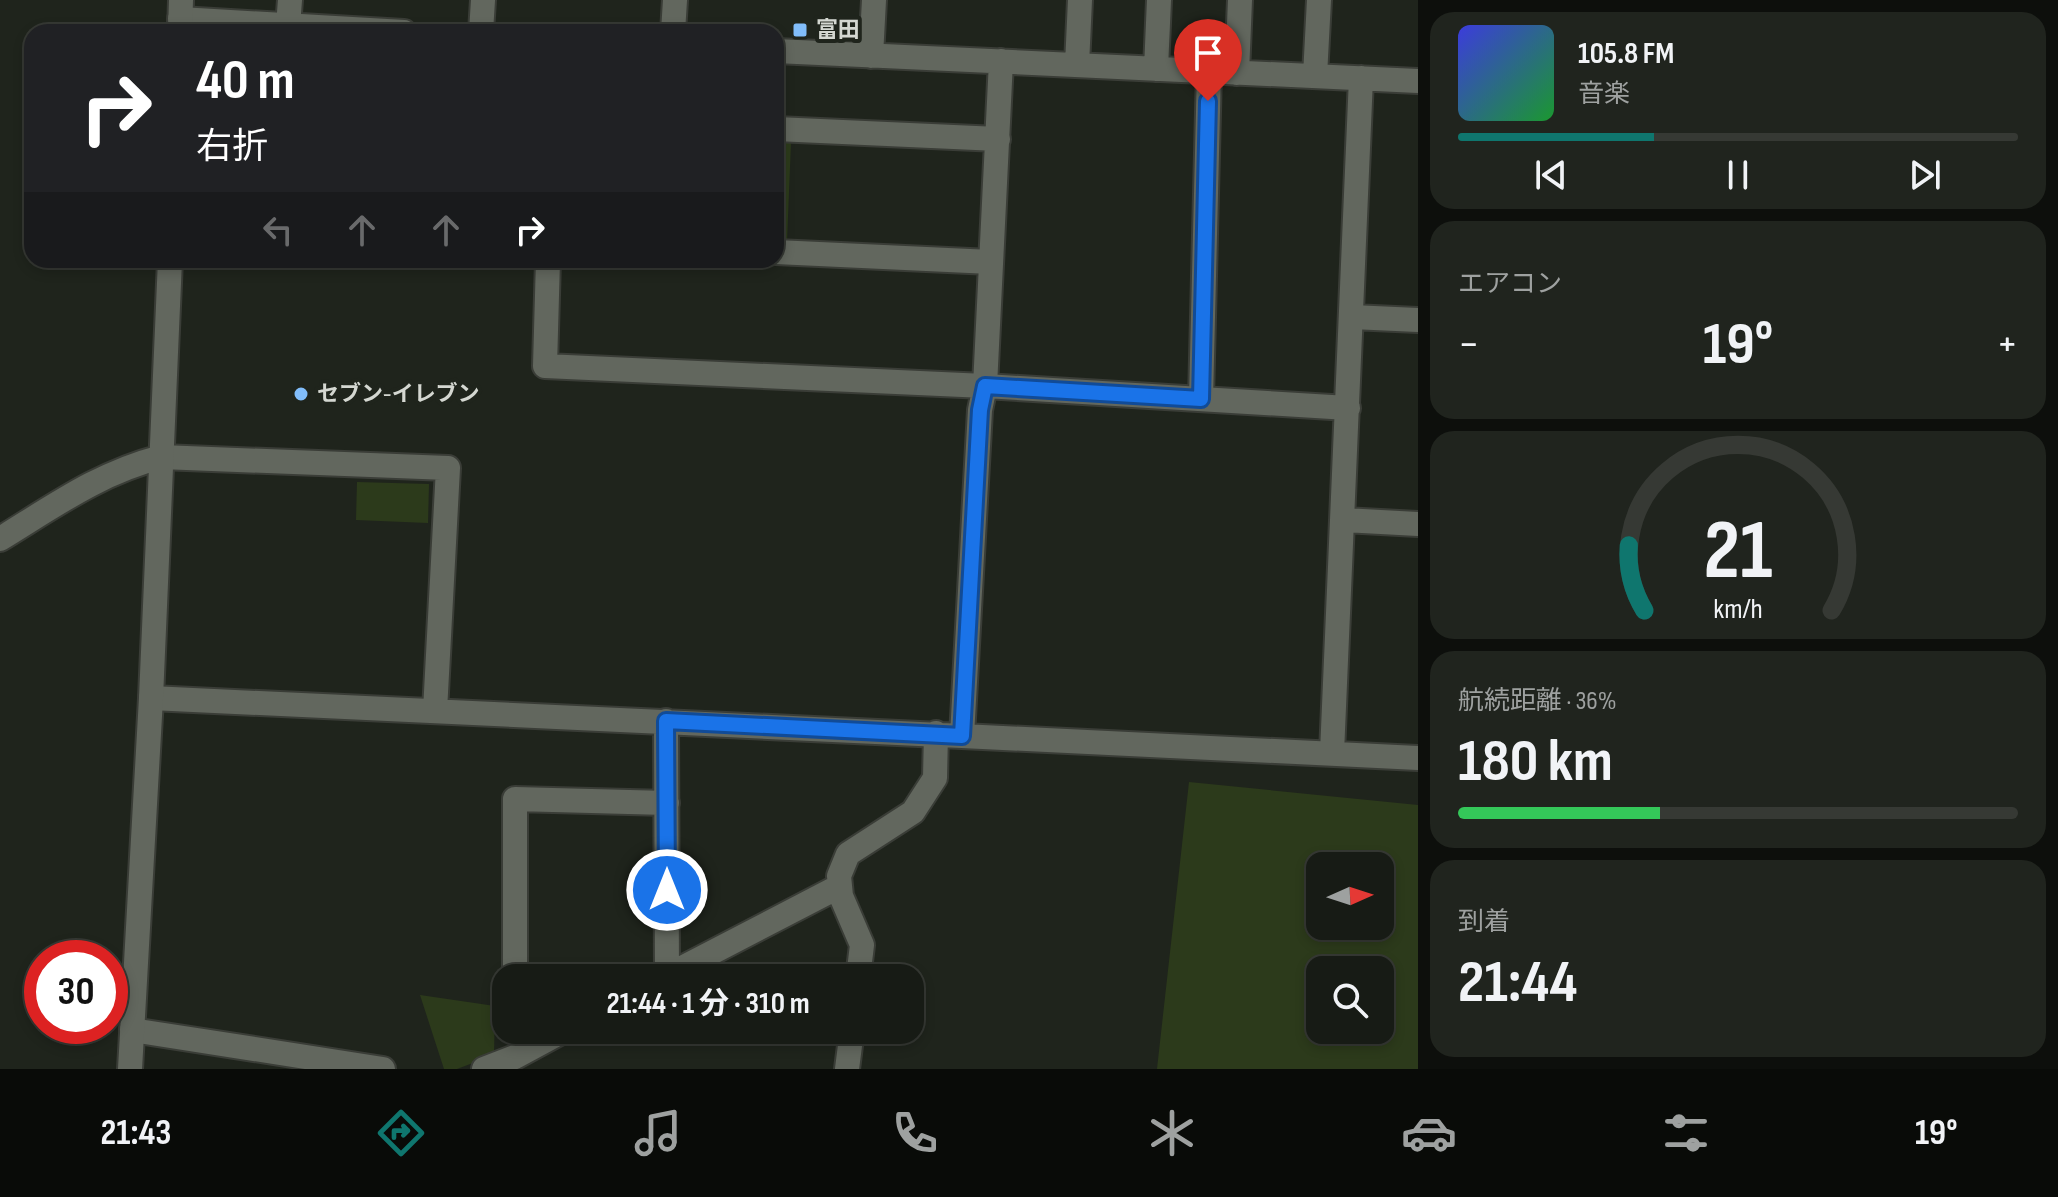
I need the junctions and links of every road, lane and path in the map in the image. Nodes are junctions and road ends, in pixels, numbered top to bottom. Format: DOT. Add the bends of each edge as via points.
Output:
graph roads {
  1 [pos="290,0"];
  2 [pos="483,0"];
  3 [pos="675,0"];
  4 [pos="874,0"];
  5 [pos="1080,0"];
  6 [pos="1159,0"];
  7 [pos="1240,0"];
  8 [pos="1319,0"];
  9 [pos="181,17"];
  10 [pos="264,24"];
  11 [pos="288,24"];
  12 [pos="482,24"];
  13 [pos="674,24"];
  14 [pos="784,51"];
  15 [pos="871,56"];
  16 [pos="1001,61"];
  17 [pos="1077,65"];
  18 [pos="1156,69"];
  19 [pos="1209,71"];
  20 [pos="1237,73"];
  21 [pos="1315,76"];
  22 [pos="1361,78"];
  23 [pos="1418,81"];
  24 [pos="784,129"];
  25 [pos="998,139"];
  26 [pos="784,252"];
  27 [pos="991,262"];
  28 [pos="170,268"];
  29 [pos="548,268"];
  30 [pos="1352,317"];
  31 [pos="1418,320"];
  32 [pos="985,386"];
  33 [pos="1201,399"];
  34 [pos="1348,408"];
  35 [pos="161,457"];
  36 [pos="1344,520"];
  37 [pos="1418,524"];
  38 [pos="0,539"];
  39 [pos="151,698"];
  40 [pos="435,711"];
  41 [pos="666,721"];
  42 [pos="936,733"];
  43 [pos="962,736"];
  44 [pos="1332,753"];
  45 [pos="1418,758"];
  46 [pos="667,803"];
  47 [pos="840,886"];
  48 [pos="515,964"];
  49 [pos="665,964"];
  50 [pos="690,964"];
  51 [pos="860,964"];
  52 [pos="132,1030"];
  53 [pos="515,1044"];
  54 [pos="539,1044"];
  55 [pos="850,1044"];
  56 [pos="515,1057"];
  57 [pos="130,1069"];
  58 [pos="383,1069"];
  59 [pos="484,1069"];
  60 [pos="847,1069"];
  1 -- 11 [label="street"];
  2 -- 12 [label="street"];
  3 -- 13 [label="street"];
  4 -- 15 [label="street"];
  5 -- 17 [label="street"];
  6 -- 18 [label="street"];
  7 -- 20 [label="street"];
  8 -- 21 [label="street"];
  9 -- 10 [label="street"];
  14 -- 15 [label="street"];
  15 -- 16 [label="street"];
  16 -- 17 [label="street"];
  16 -- 25 [label="street"];
  17 -- 18 [label="street"];
  18 -- 19 [label="street"];
  19 -- 20 [label="street"];
  19 -- 33 [label="street"];
  20 -- 21 [label="street"];
  21 -- 22 [label="street"];
  22 -- 23 [label="street"];
  22 -- 30 [label="street"];
  24 -- 25 [label="street"];
  25 -- 27 [label="street"];
  26 -- 27 [label="street"];
  27 -- 32 [label="street"];
  28 -- 35 [label="street"];
  29 -- 32 [label="street" via="545,366"];
  30 -- 31 [label="street"];
  30 -- 34 [label="street"];
  32 -- 33 [label="street"];
  32 -- 43 [label="street"];
  33 -- 34 [label="street"];
  34 -- 36 [label="street"];
  35 -- 38 [label="street" via="100,477"];
  35 -- 39 [label="street"];
  35 -- 40 [label="street" via="448,468"];
  36 -- 37 [label="street"];
  36 -- 44 [label="street"];
  39 -- 40 [label="street"];
  39 -- 52 [label="street"];
  40 -- 41 [label="street"];
  41 -- 42 [label="street"];
  41 -- 46 [label="street"];
  42 -- 43 [label="street"];
  42 -- 47 [label="street" via="935,778 913,812 848,854"];
  43 -- 44 [label="street"];
  44 -- 45 [label="street"];
  46 -- 48 [label="street" via="515,799"];
  46 -- 49 [label="street"];
  47 -- 50 [label="street"];
  47 -- 51 [label="street" via="862,945"];
  52 -- 57 [label="street"];
  52 -- 58 [label="street"];
  53 -- 56 [label="street"];
  54 -- 56 [label="street"];
  55 -- 60 [label="street"];
  56 -- 59 [label="street"];
}
